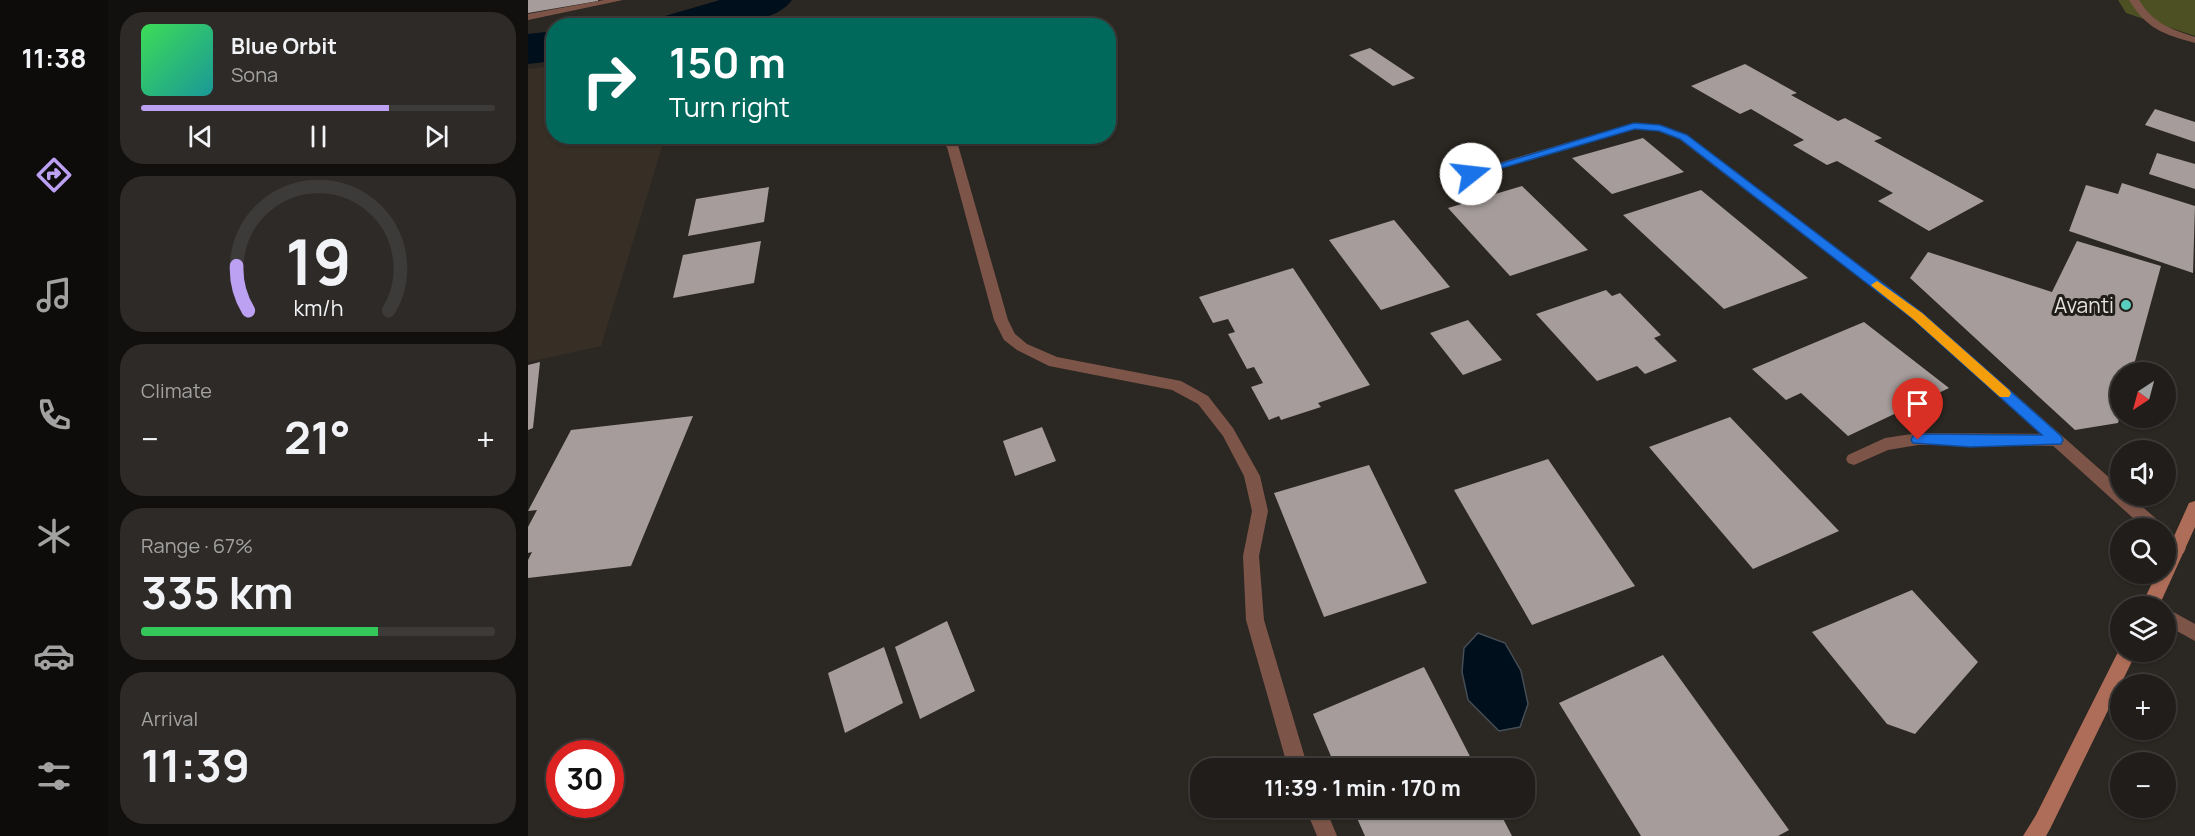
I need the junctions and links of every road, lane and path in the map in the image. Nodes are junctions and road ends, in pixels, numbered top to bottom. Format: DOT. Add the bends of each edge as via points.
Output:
graph roads {
  1 [pos="618,0"];
  2 [pos="2134,0"];
  3 [pos="528,17"];
  4 [pos="2195,40"];
  5 [pos="951,144"];
  6 [pos="1471,174"];
  7 [pos="2056,440"];
  8 [pos="1854,459"];
  9 [pos="2195,508"];
  10 [pos="2144,518"];
  11 [pos="2176,537"];
  12 [pos="2176,622"];
  13 [pos="2195,633"];
  14 [pos="2123,662"];
  15 [pos="1295,758"];
  16 [pos="1319,818"];
  17 [pos="1327,836"];
  18 [pos="2033,836"];
  1 -- 3 [label="street"];
  2 -- 4 [label="street" via="2145,19 2157,27"];
  5 -- 15 [label="street" via="1001,320 1010,337 1054,362 1176,385 1203,400 1228,432 1252,476 1260,511 1251,556 1255,620"];
  6 -- 7 [label="street" via="1634,126 1660,128 1683,137 1918,316"];
  7 -- 8 [label="street" via="1918,440 1885,444"];
  7 -- 10 [label="street"];
  9 -- 11 [label="main road"];
  12 -- 13 [label="street"];
  14 -- 18 [label="main road"];
  16 -- 17 [label="street"];
}
